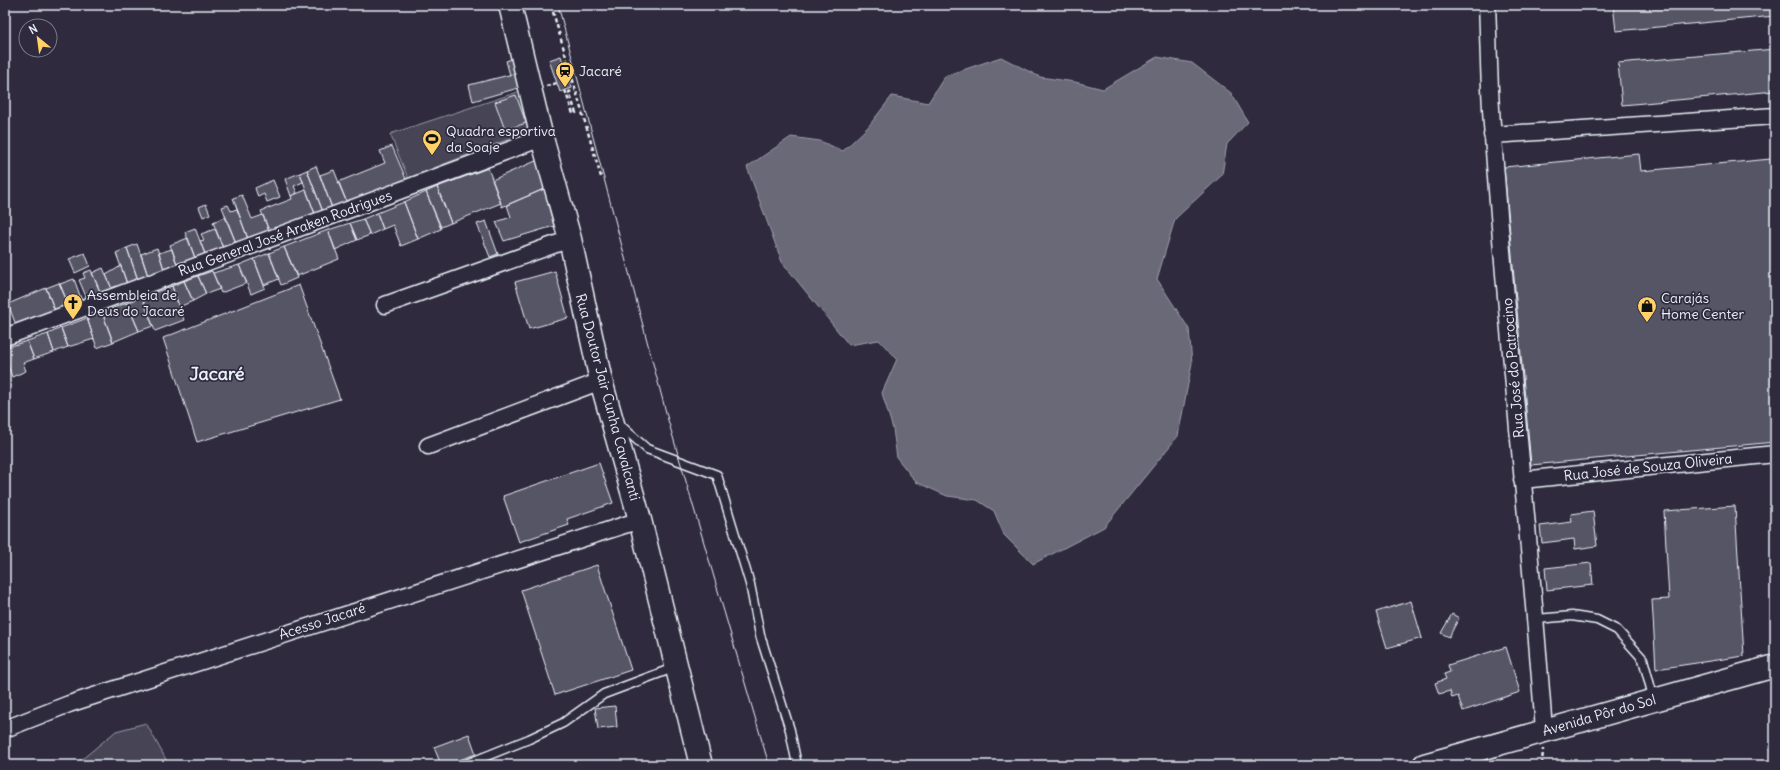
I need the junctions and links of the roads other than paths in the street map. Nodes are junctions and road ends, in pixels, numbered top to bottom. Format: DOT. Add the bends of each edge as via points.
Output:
graph roads {
  1 [pos="510,5"];
  2 [pos="1488,5"];
  3 [pos="1775,116"];
  4 [pos="1492,135"];
  5 [pos="542,138"];
  6 [pos="570,239"];
  7 [pos="385,305"];
  8 [pos="5,337"];
  9 [pos="601,381"];
  10 [pos="612,418"];
  11 [pos="428,446"];
  12 [pos="1775,454"];
  13 [pos="1522,480"];
  14 [pos="640,520"];
  15 [pos="1536,619"];
  16 [pos="1775,666"];
  17 [pos="676,667"];
  18 [pos="1654,700"];
  19 [pos="5,729"];
  20 [pos="1544,731"];
  21 [pos="464,765"];
  22 [pos="701,765"];
  23 [pos="797,765"];
  24 [pos="1424,765"];
  1 -- 5 [label="street, Rua Doutor Jair Cunha Cavalcanti"];
  2 -- 4 [label="street, Rua José do Patrocino"];
  3 -- 4 [label="street"];
  4 -- 13 [label="street, Rua José do Patrocino"];
  5 -- 6 [label="street, Rua Doutor Jair Cunha Cavalcanti"];
  5 -- 8 [label="street, Rua General José Araken Rodrigues"];
  6 -- 7 [label="street"];
  6 -- 9 [label="street, Rua Doutor Jair Cunha Cavalcanti"];
  9 -- 10 [label="street, Rua Doutor Jair Cunha Cavalcanti"];
  9 -- 11 [label="street"];
  10 -- 14 [label="street, Rua Doutor Jair Cunha Cavalcanti"];
  10 -- 23 [label="lane" via="647,449 717,475 750,584 760,635 790,730"];
  12 -- 13 [label="street, Rua José de Souza Oliveira"];
  13 -- 15 [label="street, Rua José do Patrocino"];
  14 -- 17 [label="street, Rua Doutor Jair Cunha Cavalcanti"];
  14 -- 19 [label="street, Acesso Jacaré" via="227,651 69,704"];
  15 -- 18 [label="lane" via="1572,616 1597,620 1617,630 1643,659"];
  15 -- 20 [label="street, Rua José do Patrocino"];
  16 -- 18 [label="street, Avenida Pôr do Sol"];
  17 -- 21 [label="lane" via="604,694 563,723"];
  17 -- 22 [label="street, Rua Doutor Jair Cunha Cavalcanti"];
  18 -- 20 [label="street, Avenida Pôr do Sol"];
  20 -- 24 [label="street, Avenida Pôr do Sol"];
}
